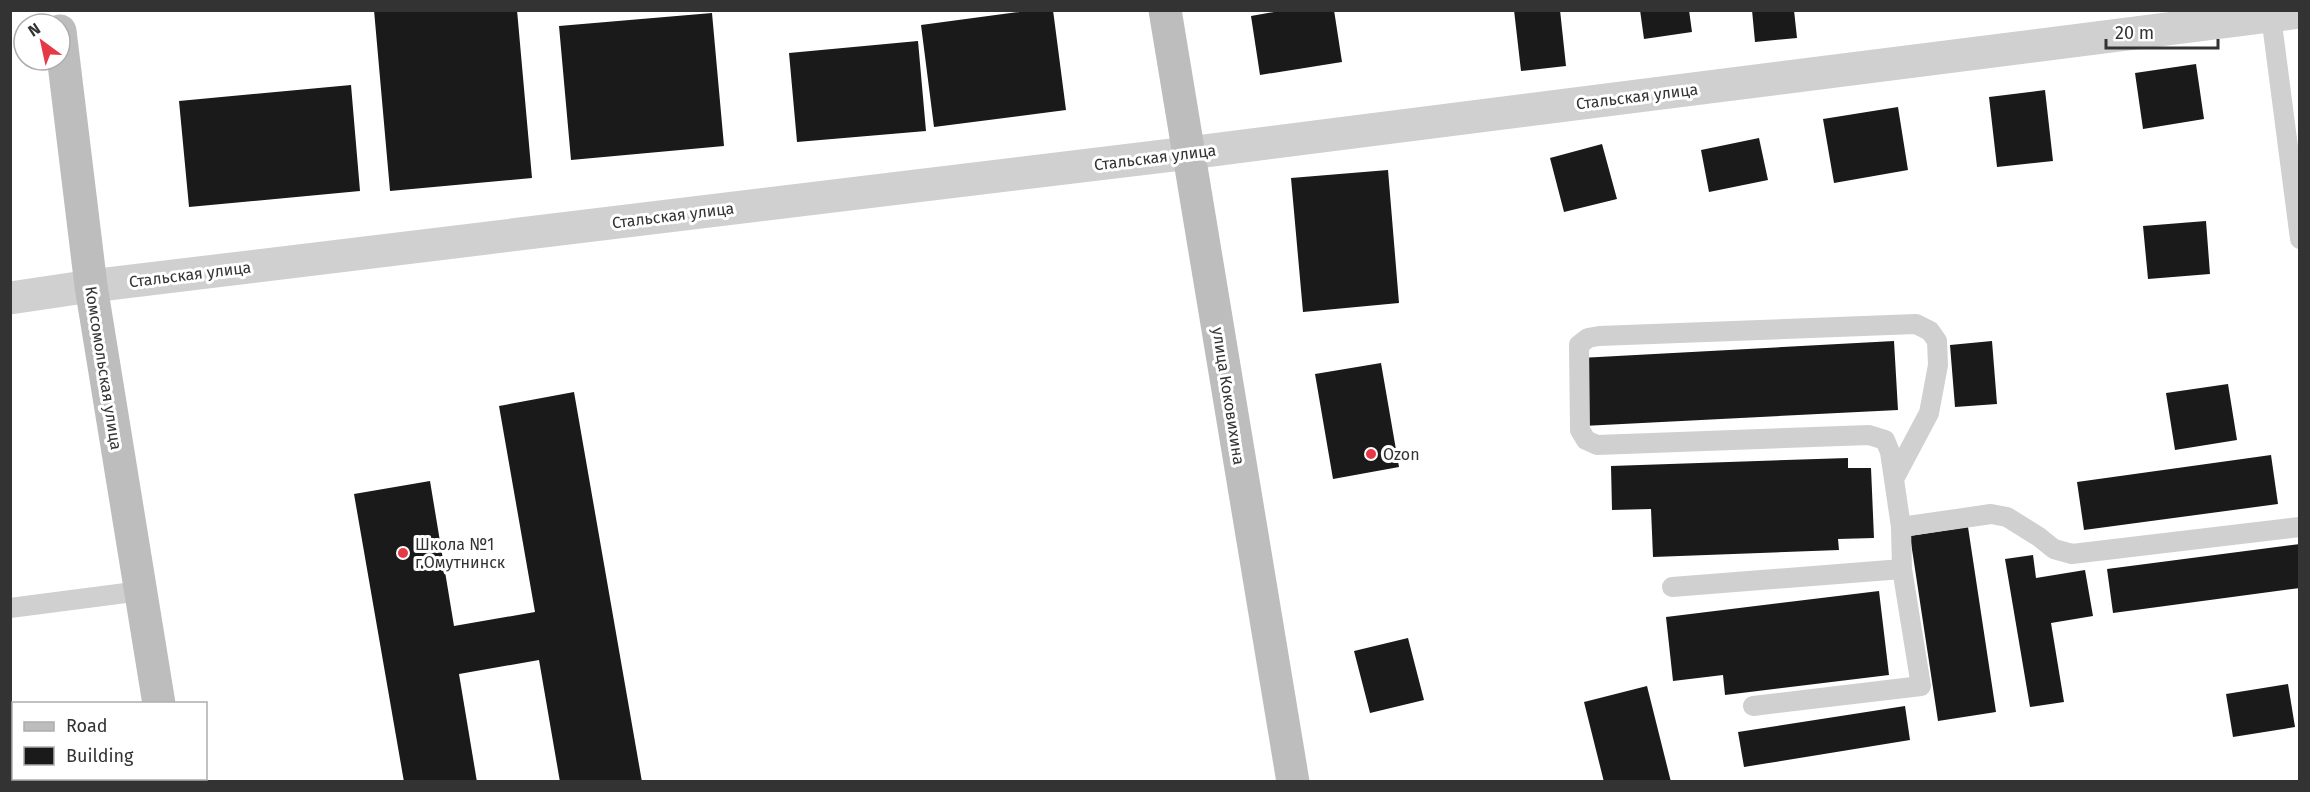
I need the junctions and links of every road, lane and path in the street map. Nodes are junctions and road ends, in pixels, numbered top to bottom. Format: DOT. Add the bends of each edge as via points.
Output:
graph roads {
  1 [pos="1165,10"];
  2 [pos="2285,14"];
  3 [pos="65,72"];
  4 [pos="1189,153"];
  5 [pos="2300,239"];
  6 [pos="91,286"];
  7 [pos="10,298"];
  8 [pos="1894,479"];
  9 [pos="1901,527"];
  10 [pos="2300,527"];
  11 [pos="1902,569"];
  12 [pos="1672,587"];
  13 [pos="141,591"];
  14 [pos="10,608"];
  15 [pos="159,702"];
  16 [pos="1753,706"];
  17 [pos="1293,782"];
  1 -- 4 [label="street, улица Коковихина"];
  2 -- 4 [label="street, Стальская улица"];
  2 -- 5 [label="lane"];
  3 -- 6 [label="street, Комсомольская улица"];
  4 -- 6 [label="street, Стальская улица"];
  4 -- 17 [label="street, улица Коковихина"];
  6 -- 7 [label="street, Стальская улица"];
  6 -- 13 [label="street, Комсомольская улица"];
  8 -- 8 [label="lane" via="1885,440 1869,435 1597,445 1586,440 1580,430 1579,345 1599,336 1916,324 1930,331 1937,341 1938,365 1929,413"];
  8 -- 9 [label="lane"];
  9 -- 10 [label="lane" via="1991,514 2007,517 2054,549 2072,554"];
  9 -- 11 [label="lane"];
  11 -- 12 [label="lane"];
  11 -- 16 [label="lane" via="1921,686"];
  13 -- 14 [label="lane"];
  13 -- 15 [label="street, Комсомольская улица"];
}
